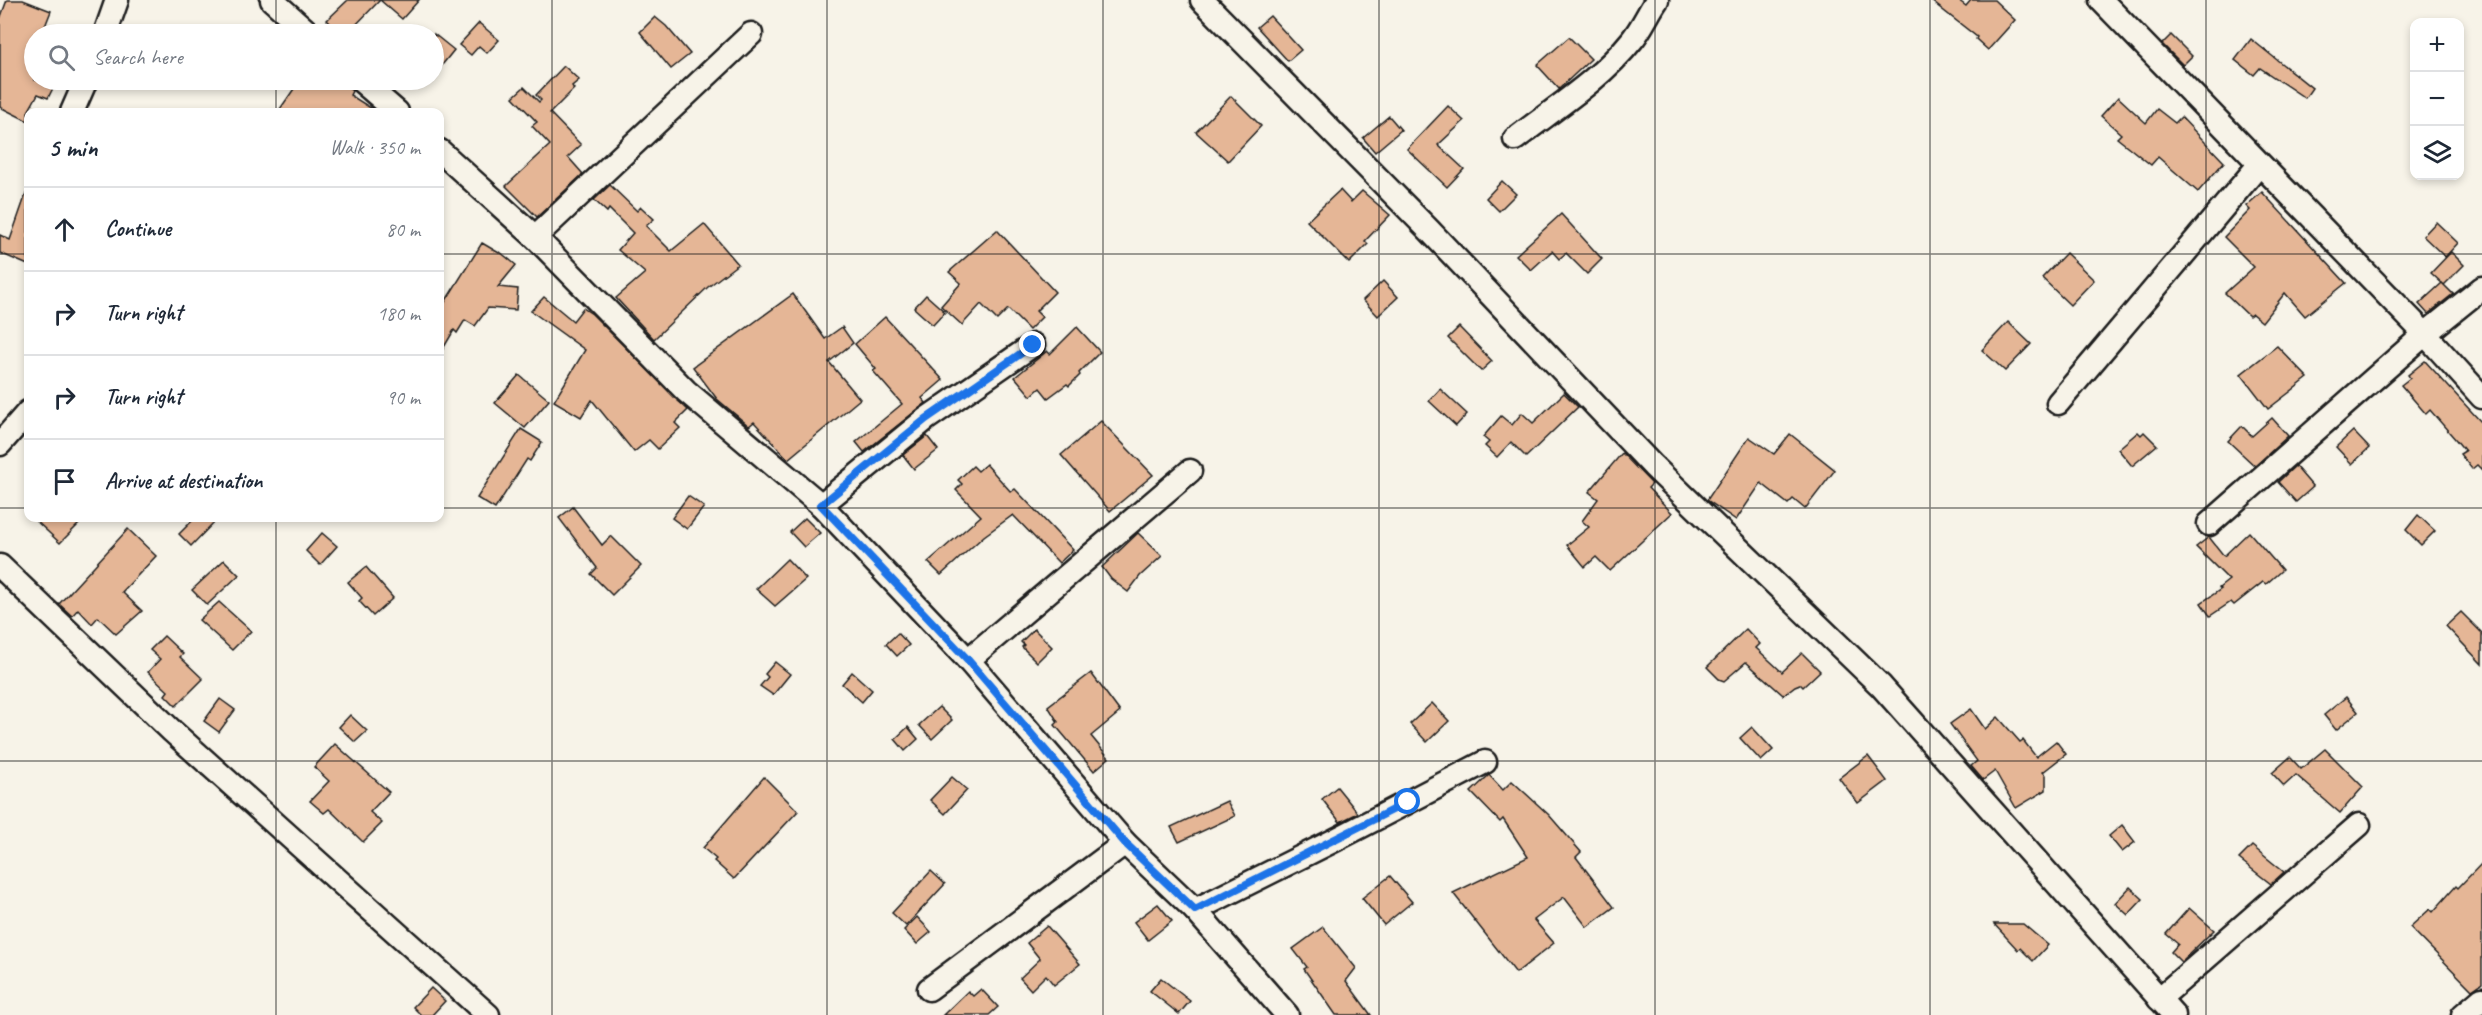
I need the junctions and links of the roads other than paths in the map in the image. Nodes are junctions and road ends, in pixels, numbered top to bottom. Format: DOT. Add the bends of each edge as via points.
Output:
graph roads {
  1 [pos="117,0"];
  2 [pos="272,0"];
  3 [pos="1202,0"];
  4 [pos="1657,0"];
  5 [pos="2101,0"];
  6 [pos="109,24"];
  7 [pos="299,24"];
  8 [pos="751,34"];
  9 [pos="82,90"];
  10 [pos="372,90"];
  11 [pos="74,108"];
  12 [pos="392,108"];
  13 [pos="1515,139"];
  14 [pos="444,155"];
  15 [pos="2259,165"];
  16 [pos="535,237"];
  17 [pos="2482,288"];
  18 [pos="2424,334"];
  19 [pos="1033,345"];
  20 [pos="2482,397"];
  21 [pos="2058,403"];
  22 [pos="24,417"];
  23 [pos="0,444"];
  24 [pos="1190,471"];
  25 [pos="821,505"];
  26 [pos="2209,524"];
  27 [pos="0,566"];
  28 [pos="968,660"];
  29 [pos="1485,762"];
  30 [pos="2360,825"];
  31 [pos="1125,843"];
  32 [pos="1195,910"];
  33 [pos="929,989"];
  34 [pos="2482,999"];
  35 [pos="2166,1007"];
  36 [pos="488,1015"];
  37 [pos="1287,1015"];
  38 [pos="2463,1015"];
  1 -- 6 [label="street"];
  2 -- 7 [label="street"];
  3 -- 35 [label="street" via="1429,230 1653,466 1881,686"];
  4 -- 13 [label="street" via="1633,39 1610,63"];
  5 -- 15 [label="street"];
  8 -- 16 [label="street"];
  9 -- 11 [label="street"];
  10 -- 12 [label="street"];
  14 -- 16 [label="street"];
  15 -- 18 [label="street"];
  15 -- 21 [label="street"];
  16 -- 25 [label="street" via="686,391"];
  17 -- 18 [label="street"];
  18 -- 20 [label="street"];
  18 -- 26 [label="street"];
  19 -- 25 [label="street" via="926,419"];
  22 -- 23 [label="street"];
  24 -- 28 [label="street"];
  25 -- 28 [label="street"];
  27 -- 36 [label="street" via="172,731"];
  28 -- 31 [label="street"];
  29 -- 32 [label="street"];
  30 -- 35 [label="street"];
  31 -- 32 [label="street"];
  31 -- 33 [label="street"];
  32 -- 37 [label="street"];
  34 -- 38 [label="street"];
}
